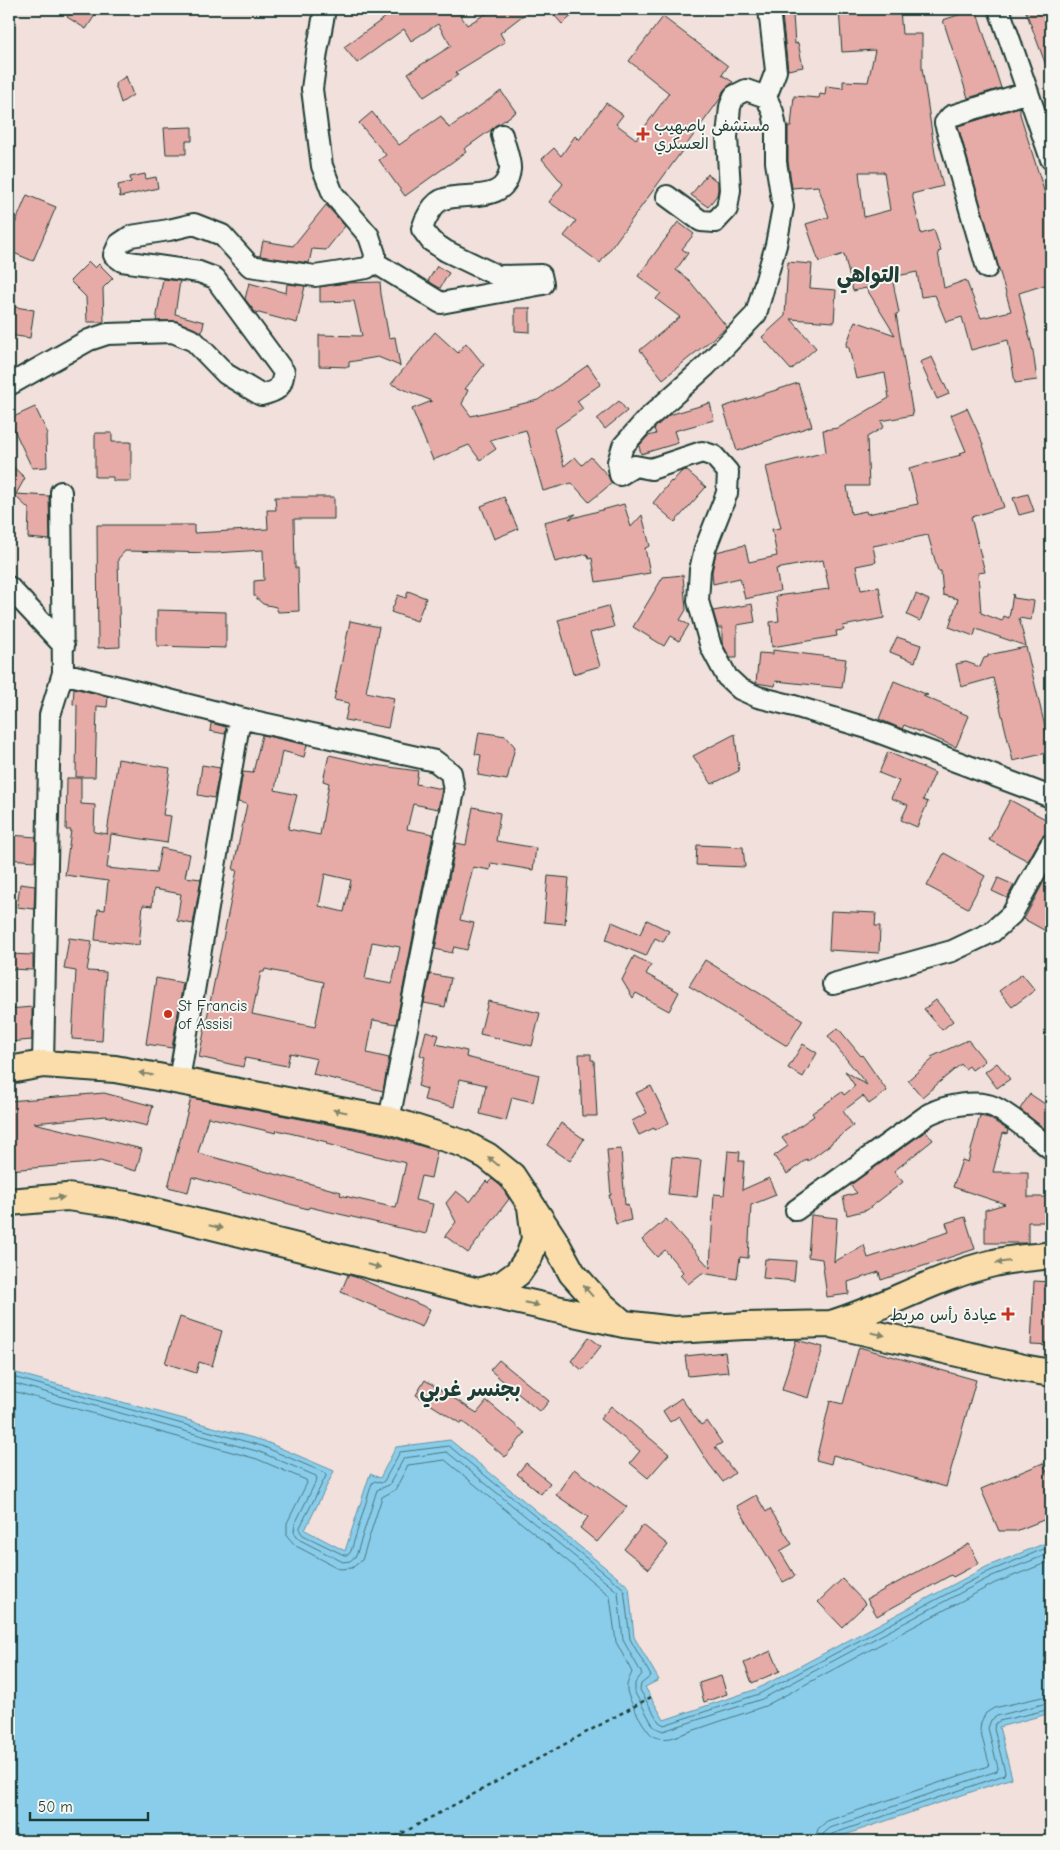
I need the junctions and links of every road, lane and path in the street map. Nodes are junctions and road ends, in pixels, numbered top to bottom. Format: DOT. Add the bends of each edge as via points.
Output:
graph roads {
  1 [pos="325,9"];
  2 [pos="768,9"];
  3 [pos="999,9"];
  4 [pos="1028,92"];
  5 [pos="766,97"];
  6 [pos="502,135"];
  7 [pos="1051,160"];
  8 [pos="667,196"];
  9 [pos="374,262"];
  10 [pos="987,268"];
  11 [pos="9,385"];
  12 [pos="61,492"];
  13 [pos="9,587"];
  14 [pos="64,646"];
  15 [pos="63,673"];
  16 [pos="240,718"];
  17 [pos="1051,797"];
  18 [pos="1051,844"];
  19 [pos="833,984"];
  20 [pos="43,1064"];
  21 [pos="9,1070"];
  22 [pos="179,1080"];
  23 [pos="389,1120"];
  24 [pos="1051,1149"];
  25 [pos="9,1202"];
  26 [pos="530,1203"];
  27 [pos="796,1210"];
  28 [pos="1051,1255"];
  29 [pos="479,1292"];
  30 [pos="624,1324"];
  31 [pos="831,1324"];
  32 [pos="1040,1371"];
  33 [pos="1051,1384"];
  34 [pos="651,1697"];
  35 [pos="388,1841"];
  1 -- 9 [label="street" via="312,88 322,166 332,194 369,236"];
  2 -- 5 [label="street" via="776,71"];
  3 -- 4 [label="street"];
  4 -- 7 [label="street"];
  4 -- 10 [label="street" via="951,116 945,123"];
  5 -- 8 [label="street" via="746,90 734,96 727,137 730,190 727,208 715,222 701,221"];
  5 -- 17 [label="street" via="776,128 776,162 784,207 756,314 623,446 618,462 620,475 635,466 651,469 702,452 714,456 728,472 727,493 700,570 698,601 711,647 727,677 740,689 868,728"];
  6 -- 9 [label="street" via="511,168 505,183 495,192 442,199 425,219 422,229 431,241 446,251 498,276 541,275 543,284 441,303"];
  9 -- 11 [label="street" via="368,268 315,276 250,266 222,235 194,224 131,236 119,244 114,254 122,261 198,272 215,278 284,372 282,385 274,392 261,395 226,374 194,341 173,332 107,334 89,340"];
  12 -- 14 [label="street"];
  13 -- 14 [label="street"];
  14 -- 15 [label="street"];
  15 -- 16 [label="street"];
  15 -- 20 [label="street" via="50,714"];
  16 -- 22 [label="street"];
  16 -- 23 [label="street" via="435,761 450,773 454,791"];
  18 -- 19 [label="street" via="1012,914 992,932 952,951"];
  20 -- 21 [label="main road"];
  22 -- 20 [label="main road, one-way" via="115,1069"];
  23 -- 22 [label="main road, one-way"];
  26 -- 23 [label="main road, one-way" via="512,1176 487,1156 464,1144"];
  24 -- 27 [label="street" via="993,1106 967,1104 940,1109"];
  25 -- 29 [label="main road, one-way" via="67,1197 127,1205"];
  26 -- 29 [label="main road" via="535,1239 529,1257 518,1273 503,1284"];
  30 -- 26 [label="main road, one-way" via="572,1273"];
  28 -- 31 [label="main road, one-way" via="994,1263 950,1276"];
  29 -- 30 [label="main road, one-way"];
  30 -- 31 [label="main road" via="674,1330"];
  31 -- 32 [label="main road, one-way"];
  32 -- 33 [label="street"];
  34 -- 35 [label="path"];
}
